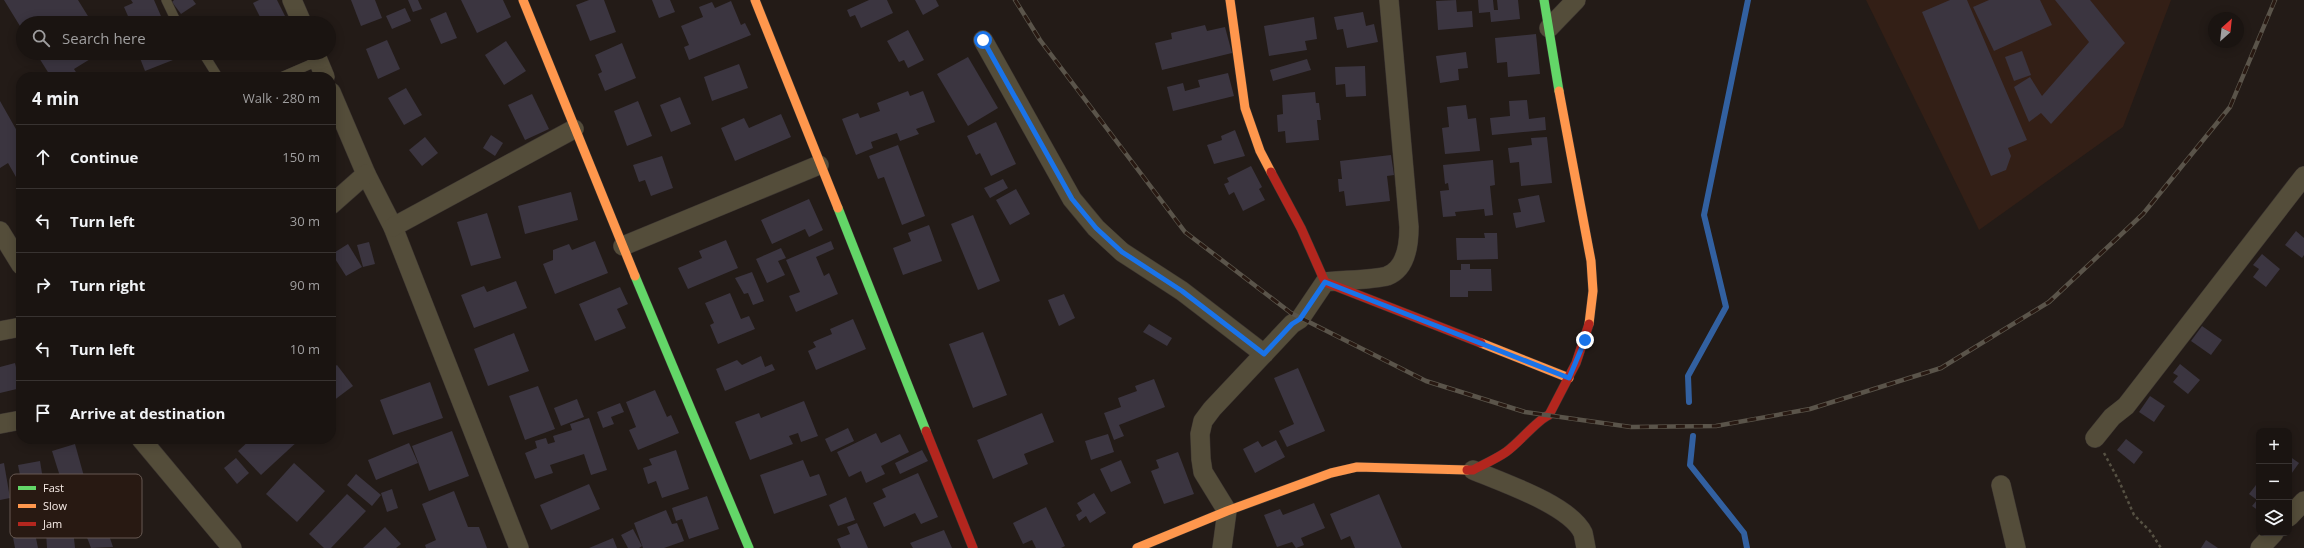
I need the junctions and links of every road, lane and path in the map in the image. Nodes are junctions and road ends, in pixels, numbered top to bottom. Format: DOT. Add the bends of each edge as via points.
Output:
graph roads {
  1 [pos="166,0"];
  2 [pos="292,0"];
  3 [pos="523,0"];
  4 [pos="755,0"];
  5 [pos="1230,0"];
  6 [pos="1389,0"];
  7 [pos="1544,0"];
  8 [pos="1576,0"];
  9 [pos="174,16"];
  10 [pos="299,16"];
  11 [pos="1549,28"];
  12 [pos="983,40"];
  13 [pos="207,60"];
  14 [pos="319,64"];
  15 [pos="215,72"];
  16 [pos="296,72"];
  17 [pos="336,104"];
  18 [pos="574,130"];
  19 [pos="819,165"];
  20 [pos="366,174"];
  21 [pos="2304,176"];
  22 [pos="336,201"];
  23 [pos="393,227"];
  24 [pos="0,231"];
  25 [pos="623,246"];
  26 [pos="16,257"];
  27 [pos="1325,282"];
  28 [pos="16,328"];
  29 [pos="0,331"];
  30 [pos="1264,354"];
  31 [pos="1569,378"];
  32 [pos="16,421"];
  33 [pos="0,424"];
  34 [pos="2095,438"];
  35 [pos="145,444"];
  36 [pos="1473,470"];
  37 [pos="2001,485"];
  38 [pos="1227,511"];
  39 [pos="2271,536"];
  40 [pos="232,548"];
  41 [pos="519,548"];
  42 [pos="749,548"];
  43 [pos="973,548"];
  44 [pos="1137,548"];
  45 [pos="1222,548"];
  46 [pos="1586,548"];
  47 [pos="2016,548"];
  48 [pos="2161,548"];
  49 [pos="2260,548"];
  1 -- 9 [label="lane"];
  2 -- 10 [label="street"];
  3 -- 18 [label="street"];
  4 -- 19 [label="street"];
  5 -- 27 [label="street" via="1245,108 1260,151 1301,228"];
  6 -- 27 [label="street" via="1409,247 1400,264 1388,276"];
  7 -- 11 [label="street"];
  8 -- 11 [label="street"];
  11 -- 31 [label="street" via="1576,189 1593,267 1592,307 1585,340"];
  12 -- 30 [label="street" via="1072,199 1096,228 1122,252 1182,291"];
  13 -- 15 [label="lane"];
  14 -- 16 [label="lane"];
  17 -- 20 [label="street"];
  18 -- 23 [label="street"];
  18 -- 25 [label="street"];
  19 -- 25 [label="street"];
  19 -- 43 [label="street"];
  20 -- 22 [label="street"];
  20 -- 23 [label="street"];
  21 -- 34 [label="street" via="2126,406 2112,417"];
  23 -- 41 [label="street"];
  24 -- 26 [label="street"];
  25 -- 42 [label="street"];
  27 -- 30 [label="street" via="1300,319"];
  27 -- 31 [label="street"];
  28 -- 29 [label="street"];
  30 -- 38 [label="street" via="1212,409 1204,421 1200,434 1203,472"];
  31 -- 36 [label="street" via="1549,415 1543,417 1526,436 1506,452"];
  32 -- 33 [label="street"];
  34 -- 48 [label="path" via="2134,515 2150,531"];
  35 -- 40 [label="street"];
  36 -- 38 [label="street" via="1357,467 1312,479"];
  36 -- 46 [label="street" via="1551,504 1570,517 1582,532"];
  37 -- 47 [label="street"];
  38 -- 44 [label="street"];
  38 -- 45 [label="street"];
  39 -- 49 [label="street"];
}
